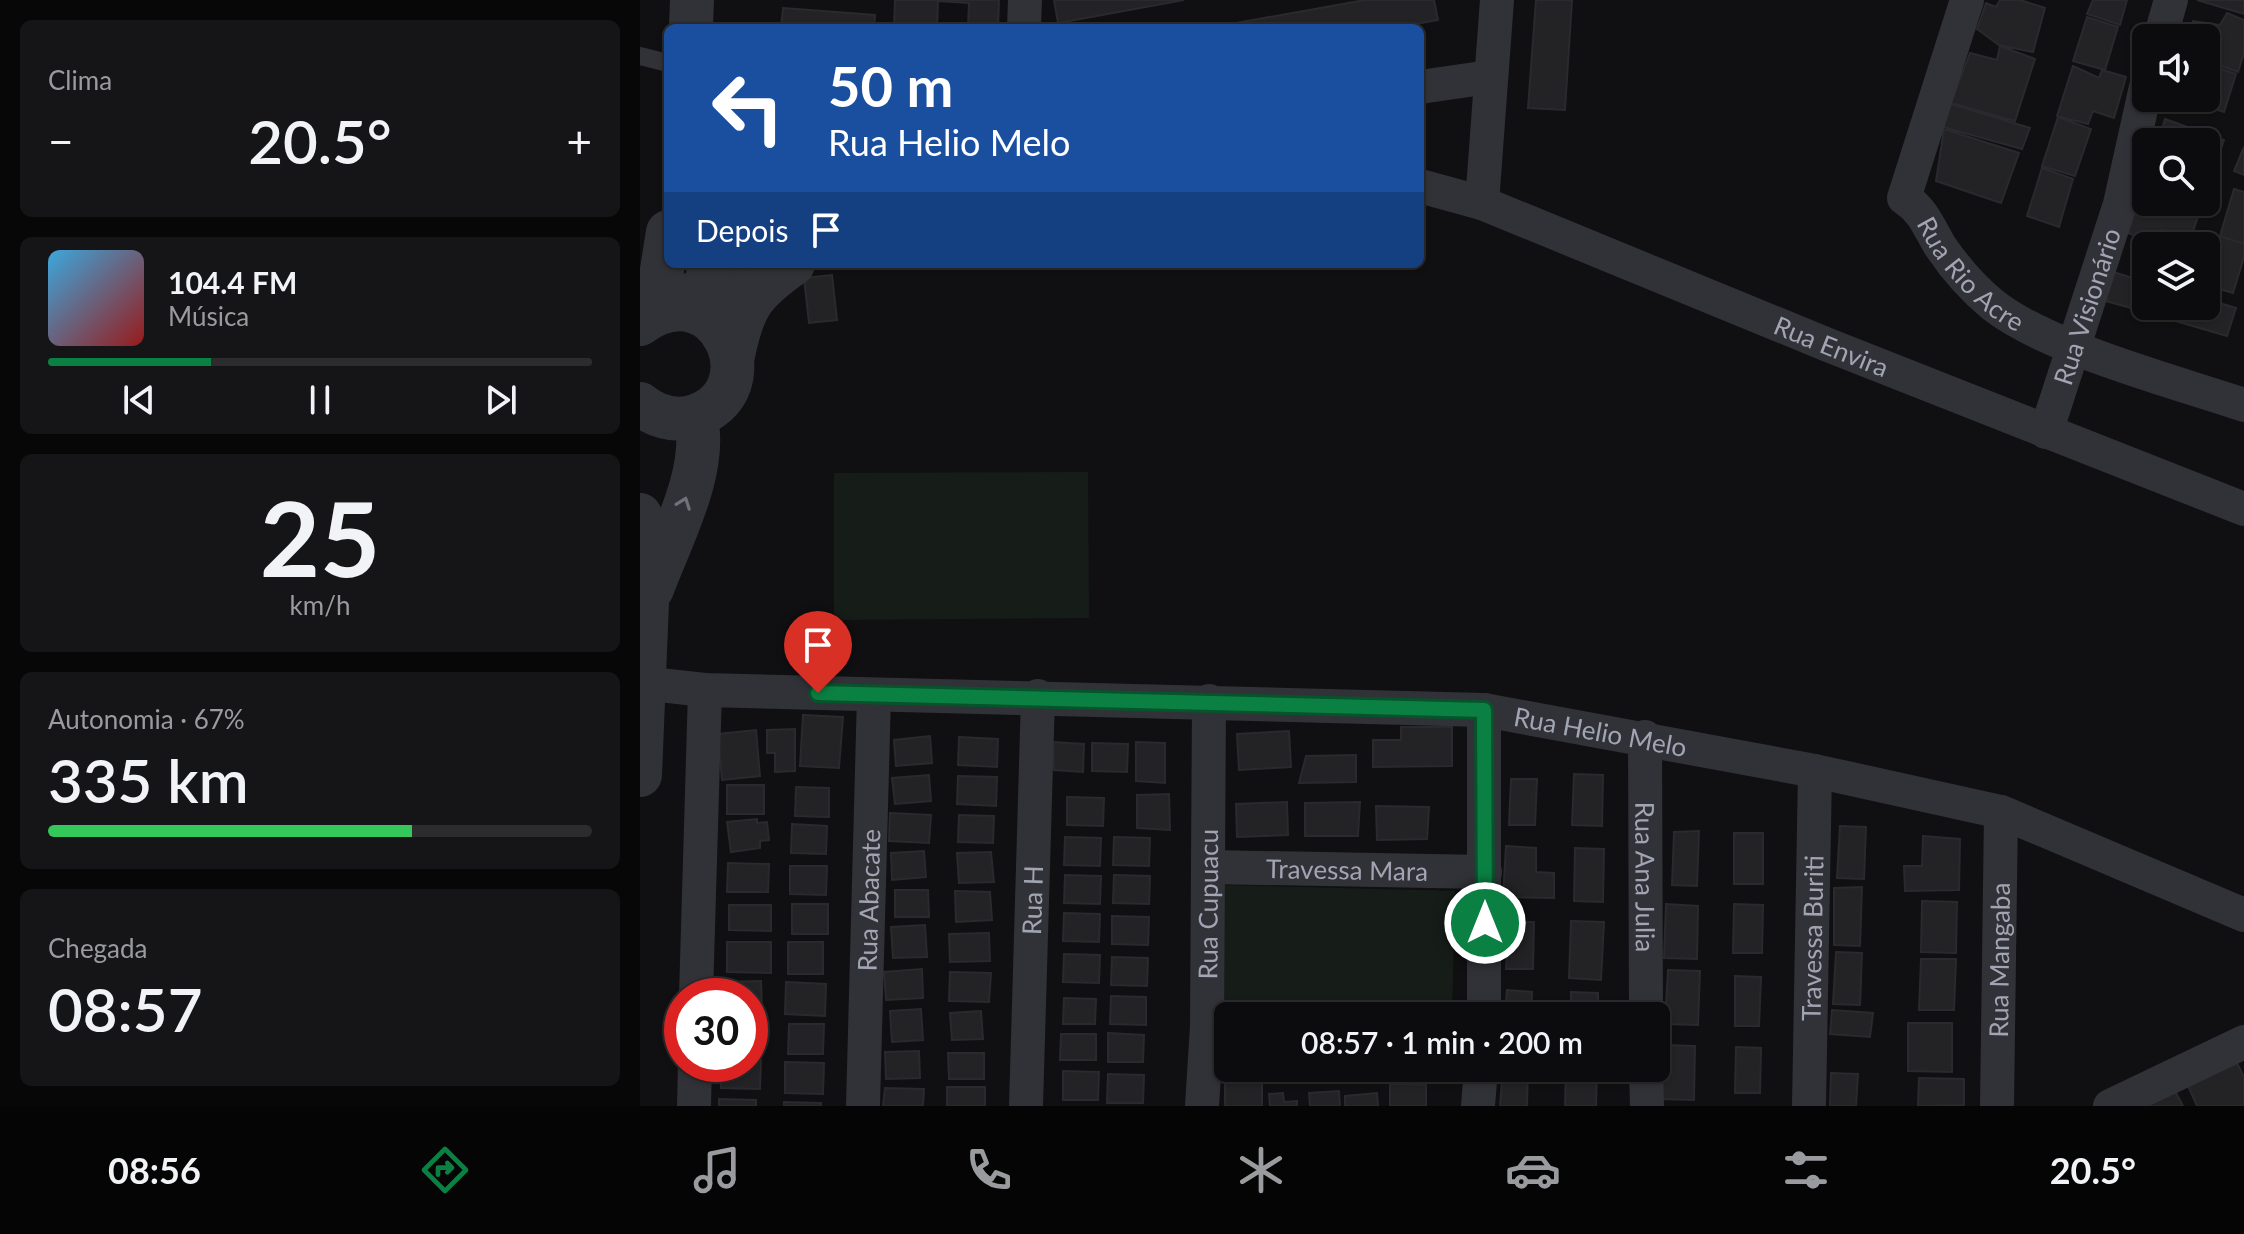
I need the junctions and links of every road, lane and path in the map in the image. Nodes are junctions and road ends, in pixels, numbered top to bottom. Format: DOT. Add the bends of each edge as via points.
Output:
graph roads {
  1 [pos="692,0"];
  2 [pos="1025,0"];
  3 [pos="1497,0"];
  4 [pos="1967,0"];
  5 [pos="2171,0"];
  6 [pos="691,24"];
  7 [pos="1024,24"];
  8 [pos="2164,24"];
  9 [pos="640,56"];
  10 [pos="664,62"];
  11 [pos="1489,77"];
  12 [pos="1424,86"];
  13 [pos="2140,112"];
  14 [pos="1424,187"];
  15 [pos="1482,203"];
  16 [pos="664,247"];
  17 [pos="771,268"];
  18 [pos="788,268"];
  19 [pos="715,305"];
  20 [pos="646,317"];
  21 [pos="2075,346"];
  22 [pos="2244,405"];
  23 [pos="642,413"];
  24 [pos="695,416"];
  25 [pos="2046,432"];
  26 [pos="2244,509"];
  27 [pos="640,515"];
  28 [pos="647,602"];
  29 [pos="641,683"];
  30 [pos="705,690"];
  31 [pos="874,695"];
  32 [pos="1038,696"];
  33 [pos="1209,701"];
  34 [pos="1484,710"];
  35 [pos="1645,737"];
  36 [pos="1815,771"];
  37 [pos="640,775"];
  38 [pos="2001,812"];
  39 [pos="1209,867"];
  40 [pos="1485,872"];
  41 [pos="2244,915"];
  42 [pos="697,978"];
  43 [pos="1216,1002"];
  44 [pos="1484,1002"];
  45 [pos="1646,1002"];
  46 [pos="1214,1042"];
  47 [pos="2244,1042"];
  48 [pos="695,1082"];
  49 [pos="1480,1082"];
  50 [pos="1646,1082"];
  51 [pos="694,1106"];
  52 [pos="863,1106"];
  53 [pos="1026,1106"];
  54 [pos="1202,1106"];
  55 [pos="1478,1106"];
  56 [pos="1647,1106"];
  57 [pos="1809,1106"];
  58 [pos="1997,1106"];
  59 [pos="2110,1106"];
  1 -- 6 [label="street"];
  2 -- 7 [label="street"];
  3 -- 11 [label="street"];
  4 -- 21 [label="street, Rua Rio Acre" via="1904,198 1922,210 1964,279 1995,307"];
  5 -- 8 [label="street"];
  9 -- 10 [label="lane"];
  11 -- 12 [label="street"];
  11 -- 15 [label="street"];
  13 -- 21 [label="street, Rua Visionário" via="2120,204"];
  14 -- 15 [label="street, Rua Envira"];
  15 -- 25 [label="street, Rua Envira"];
  16 -- 20 [label="street"];
  17 -- 19 [label="street"];
  18 -- 19 [label="street" via="749,300 739,322"];
  19 -- 20 [label="street"];
  19 -- 24 [label="street" via="729,386 710,409"];
  21 -- 22 [label="street, Rua Rio Acre"];
  21 -- 25 [label="street, Rua Visionário"];
  23 -- 24 [label="street" via="672,419"];
  28 -- 24 [label="street, one-way" via="696,467 702,438"];
  25 -- 26 [label="street, Rua Envira"];
  27 -- 28 [label="street"];
  28 -- 29 [label="street"];
  29 -- 30 [label="street, Rua Helio Melo"];
  29 -- 37 [label="street"];
  30 -- 31 [label="street, Rua Helio Melo"];
  30 -- 42 [label="street"];
  31 -- 32 [label="street, Rua Helio Melo"];
  31 -- 52 [label="street, Rua Abacate"];
  32 -- 33 [label="street, Rua Helio Melo"];
  32 -- 53 [label="street, Rua H"];
  33 -- 34 [label="street, Rua Helio Melo"];
  33 -- 39 [label="street, Rua Cupuacu"];
  34 -- 35 [label="street, Rua Helio Melo"];
  34 -- 40 [label="street"];
  35 -- 36 [label="street, Rua Helio Melo"];
  35 -- 45 [label="street, Rua Ana Julia"];
  36 -- 38 [label="street, Rua Helio Melo"];
  36 -- 57 [label="street, Travessa Buriti"];
  38 -- 41 [label="street, Rua Helio Melo"];
  38 -- 58 [label="street, Rua Mangaba"];
  39 -- 40 [label="street, Travessa Mara"];
  39 -- 43 [label="street, Rua Cupuacu"];
  40 -- 44 [label="street"];
  46 -- 54 [label="street, Rua Cupuacu"];
  47 -- 59 [label="street"];
  48 -- 51 [label="street"];
  49 -- 55 [label="street"];
  50 -- 56 [label="street"];
}
